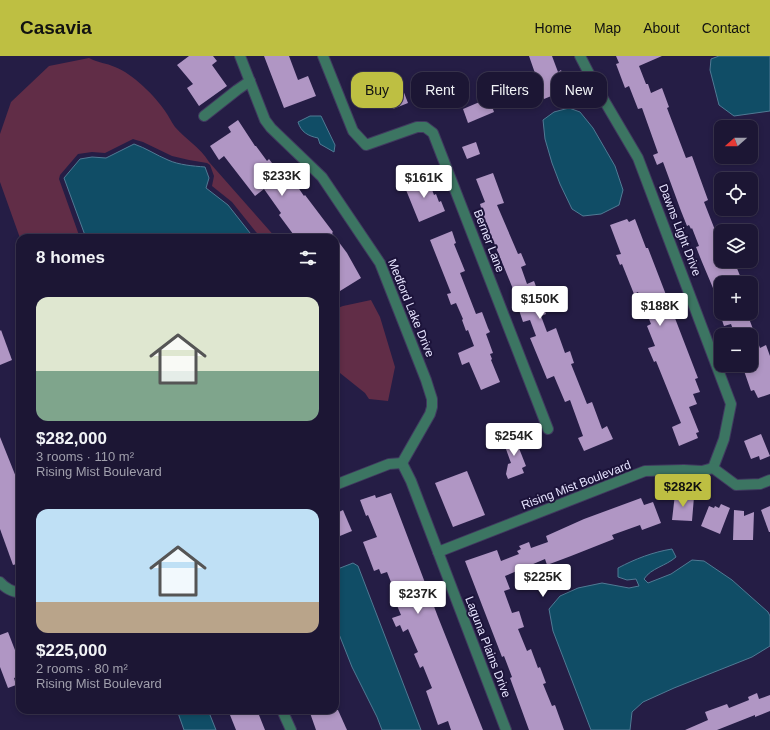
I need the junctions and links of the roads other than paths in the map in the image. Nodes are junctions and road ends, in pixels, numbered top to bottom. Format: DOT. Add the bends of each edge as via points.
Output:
graph roads {
  1 [pos="240,56"];
  2 [pos="323,56"];
  3 [pos="580,56"];
  4 [pos="250,81"];
  5 [pos="204,116"];
  6 [pos="548,429"];
  7 [pos="402,463"];
  8 [pos="713,468"];
  9 [pos="770,480"];
  10 [pos="339,483"];
  11 [pos="438,552"];
  12 [pos="0,582"];
  13 [pos="16,592"];
  14 [pos="284,714"];
  15 [pos="291,730"];
  16 [pos="506,730"];
  1 -- 4 [label="street, Medford Lake Drive"];
  2 -- 6 [label="street, Berner Lane" via="353,131 366,145 417,127 433,133"];
  3 -- 8 [label="street, Dawns Light Drive" via="638,158 731,404 724,439"];
  4 -- 5 [label="street"];
  4 -- 7 [label="street, Medford Lake Drive" via="265,120 322,177 367,242 384,273 432,399 430,414"];
  7 -- 10 [label="street" via="389,464"];
  7 -- 11 [label="street, Laguna Plains Drive"];
  8 -- 9 [label="street" via="736,486 760,484"];
  8 -- 11 [label="street, Rising Mist Boulevard" via="702,471 646,471"];
  11 -- 16 [label="street, Laguna Plains Drive"];
  12 -- 13 [label="street"];
  14 -- 15 [label="street"];
}
